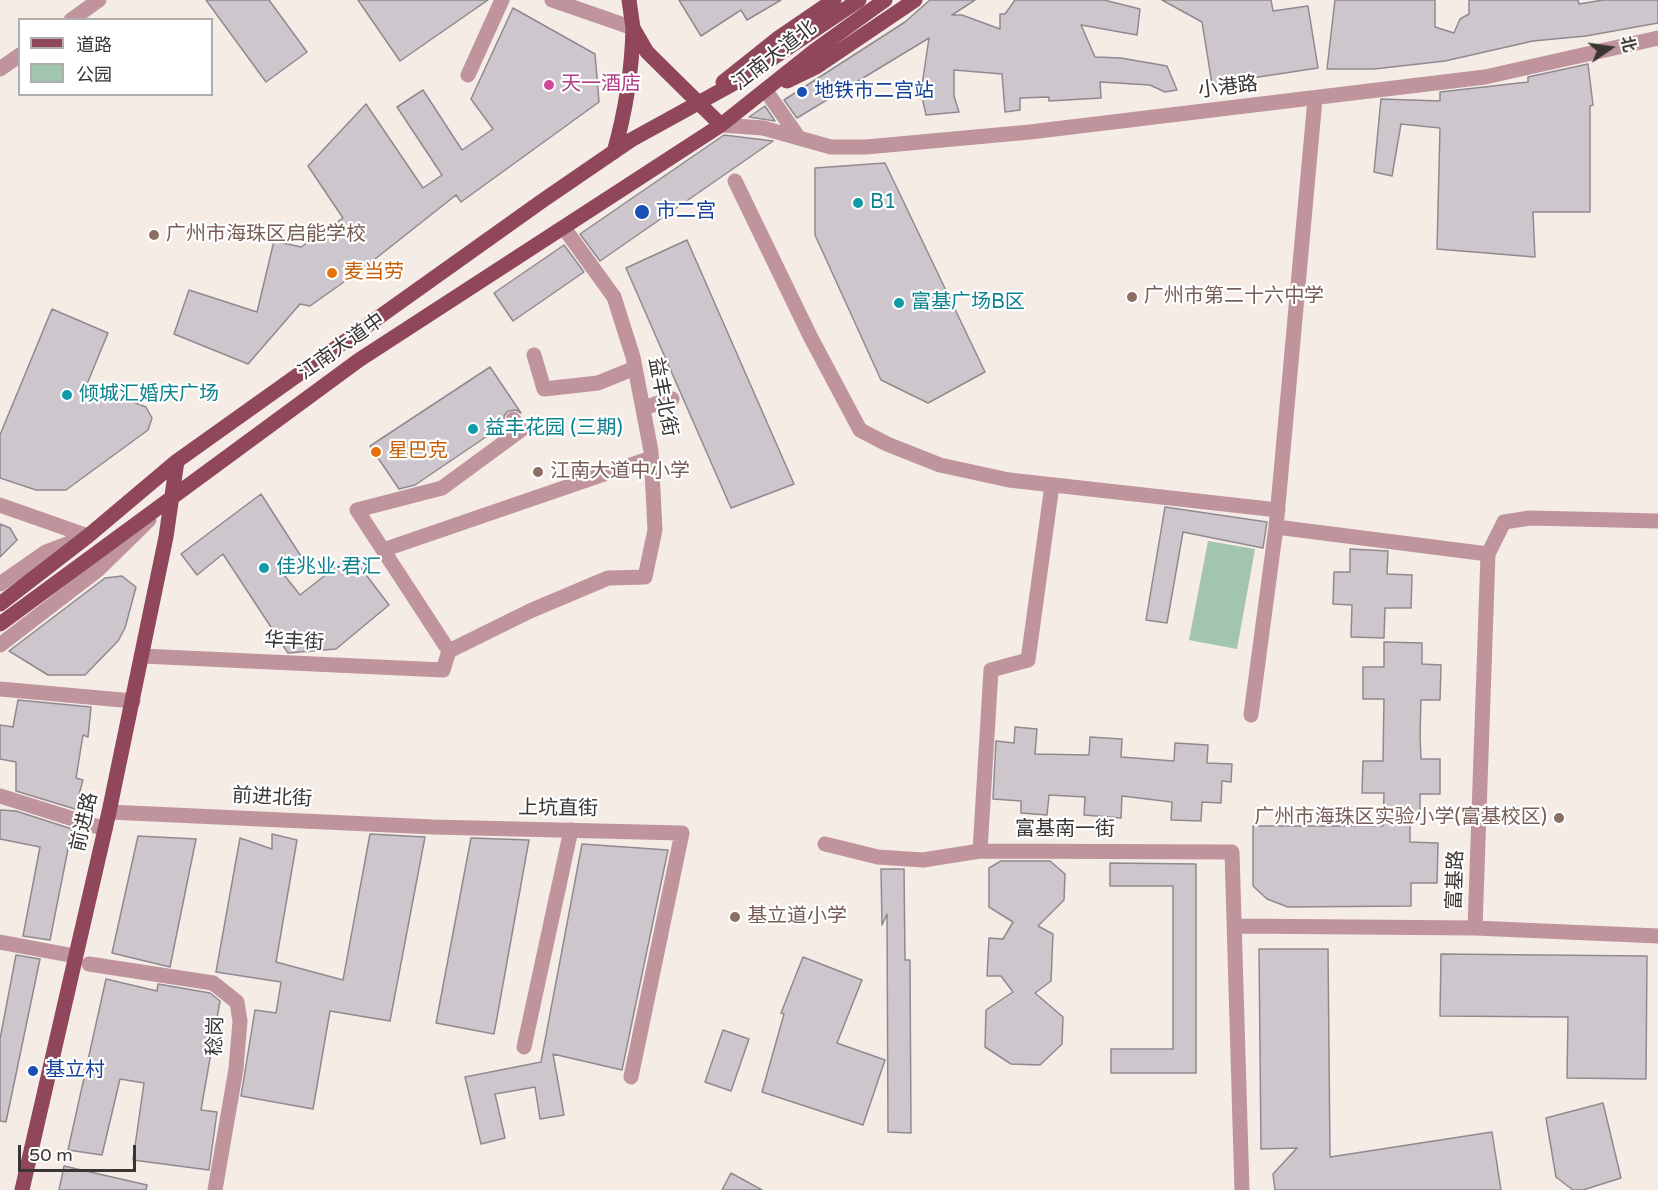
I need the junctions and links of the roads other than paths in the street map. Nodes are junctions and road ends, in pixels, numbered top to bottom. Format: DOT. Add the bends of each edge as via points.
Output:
graph roads {
  1 [pos="99,0"];
  2 [pos="502,0"];
  3 [pos="552,0"];
  4 [pos="629,0"];
  5 [pos="834,0"];
  6 [pos="859,0"];
  7 [pos="885,0"];
  8 [pos="915,0"];
  9 [pos="74,18"];
  10 [pos="633,28"];
  11 [pos="1658,38"];
  12 [pos="18,56"];
  13 [pos="0,69"];
  14 [pos="468,75"];
  15 [pos="766,91"];
  16 [pos="1315,99"];
  17 [pos="698,104"];
  18 [pos="721,125"];
  19 [pos="799,138"];
  20 [pos="614,152"];
  21 [pos="735,181"];
  22 [pos="564,228"];
  23 [pos="534,355"];
  24 [pos="635,368"];
  25 [pos="672,399"];
  26 [pos="643,408"];
  27 [pos="513,419"];
  28 [pos="651,458"];
  29 [pos="177,462"];
  30 [pos="1052,485"];
  31 [pos="174,494"];
  32 [pos="0,505"];
  33 [pos="1278,510"];
  34 [pos="1658,521"];
  35 [pos="1276,527"];
  36 [pos="88,536"];
  37 [pos="383,550"];
  38 [pos="1488,554"];
  39 [pos="0,584"];
  40 [pos="0,604"];
  41 [pos="0,624"];
  42 [pos="0,645"];
  43 [pos="449,651"];
  44 [pos="142,656"];
  45 [pos="0,689"];
  46 [pos="133,700"];
  47 [pos="1251,715"];
  48 [pos="0,796"];
  49 [pos="109,812"];
  50 [pos="432,827"];
  51 [pos="105,829"];
  52 [pos="571,830"];
  53 [pos="825,844"];
  54 [pos="980,850"];
  55 [pos="1234,927"];
  56 [pos="1475,928"];
  57 [pos="1658,936"];
  58 [pos="0,942"];
  59 [pos="75,957"];
  60 [pos="90,964"];
  61 [pos="524,1047"];
  62 [pos="631,1077"];
  63 [pos="22,1190"];
  64 [pos="215,1190"];
  65 [pos="1242,1190"];
  1 -- 9 [label="street"];
  2 -- 14 [label="street"];
  3 -- 10 [label="street"];
  4 -- 10 [label="main road"];
  5 -- 17 [label="main road" via="743,64"];
  6 -- 17 [label="main road, 江南大道北"];
  7 -- 15 [label="main road, 江南大道北"];
  8 -- 15 [label="main road" via="816,67"];
  10 -- 17 [label="main road" via="647,52"];
  10 -- 20 [label="main road" via="632,65"];
  11 -- 16 [label="street, 小港路" via="1485,77"];
  12 -- 13 [label="street"];
  15 -- 18 [label="main road, 江南大道北"];
  15 -- 19 [label="street"];
  16 -- 19 [label="street, 小港路" via="866,147 831,147"];
  16 -- 33 [label="street"];
  17 -- 18 [label="main road"];
  17 -- 20 [label="main road, 江南大道中" via="669,117"];
  18 -- 19 [label="street, 小港路" via="763,128"];
  18 -- 22 [label="main road, 江南大道中"];
  20 -- 29 [label="main road, 江南大道中"];
  21 -- 30 [label="street" via="860,430 940,465"];
  22 -- 24 [label="street, 益丰北街" via="614,297"];
  22 -- 31 [label="main road, 江南大道中" via="385,341"];
  23 -- 24 [label="street" via="544,389 598,383"];
  24 -- 26 [label="street, 益丰北街"];
  25 -- 26 [label="street"];
  26 -- 28 [label="street, 益丰北街"];
  27 -- 37 [label="street" via="521,430 442,488 357,510"];
  28 -- 37 [label="street"];
  28 -- 43 [label="street, 益丰北街" via="655,530 645,577 608,578"];
  29 -- 31 [label="main road, 前进路"];
  29 -- 36 [label="main road, 江南大道中"];
  30 -- 33 [label="street"];
  30 -- 54 [label="street" via="1028,660 991,670"];
  31 -- 41 [label="main road, 江南大道中"];
  31 -- 42 [label="street" via="99,569"];
  31 -- 44 [label="main road, 前进路"];
  32 -- 36 [label="street"];
  33 -- 35 [label="street"];
  34 -- 38 [label="street, 富基路" via="1530,518 1504,522"];
  35 -- 38 [label="street"];
  35 -- 47 [label="street"];
  36 -- 39 [label="street" via="46,552"];
  36 -- 40 [label="main road, 江南大道中"];
  37 -- 43 [label="street"];
  38 -- 56 [label="street, 富基路"];
  43 -- 44 [label="street, 华丰街" via="443,670"];
  44 -- 46 [label="main road, 前进路"];
  45 -- 46 [label="street"];
  46 -- 49 [label="main road, 前进路"];
  48 -- 51 [label="street"];
  49 -- 50 [label="street, 前进北街"];
  49 -- 51 [label="main road, 前进路"];
  50 -- 52 [label="street, 上坑直街"];
  51 -- 59 [label="main road, 前进路"];
  52 -- 61 [label="street"];
  52 -- 62 [label="street, 上坑直街" via="682,833"];
  53 -- 54 [label="street, 富基南一街" via="878,857 923,860"];
  54 -- 55 [label="street, 富基南一街" via="1232,852"];
  55 -- 56 [label="street, 富基路"];
  55 -- 65 [label="street"];
  56 -- 57 [label="street"];
  58 -- 59 [label="street"];
  59 -- 63 [label="main road, 前进路"];
  60 -- 64 [label="street, 稔岗" via="213,983 237,1002 240,1021 236,1069"];
}
